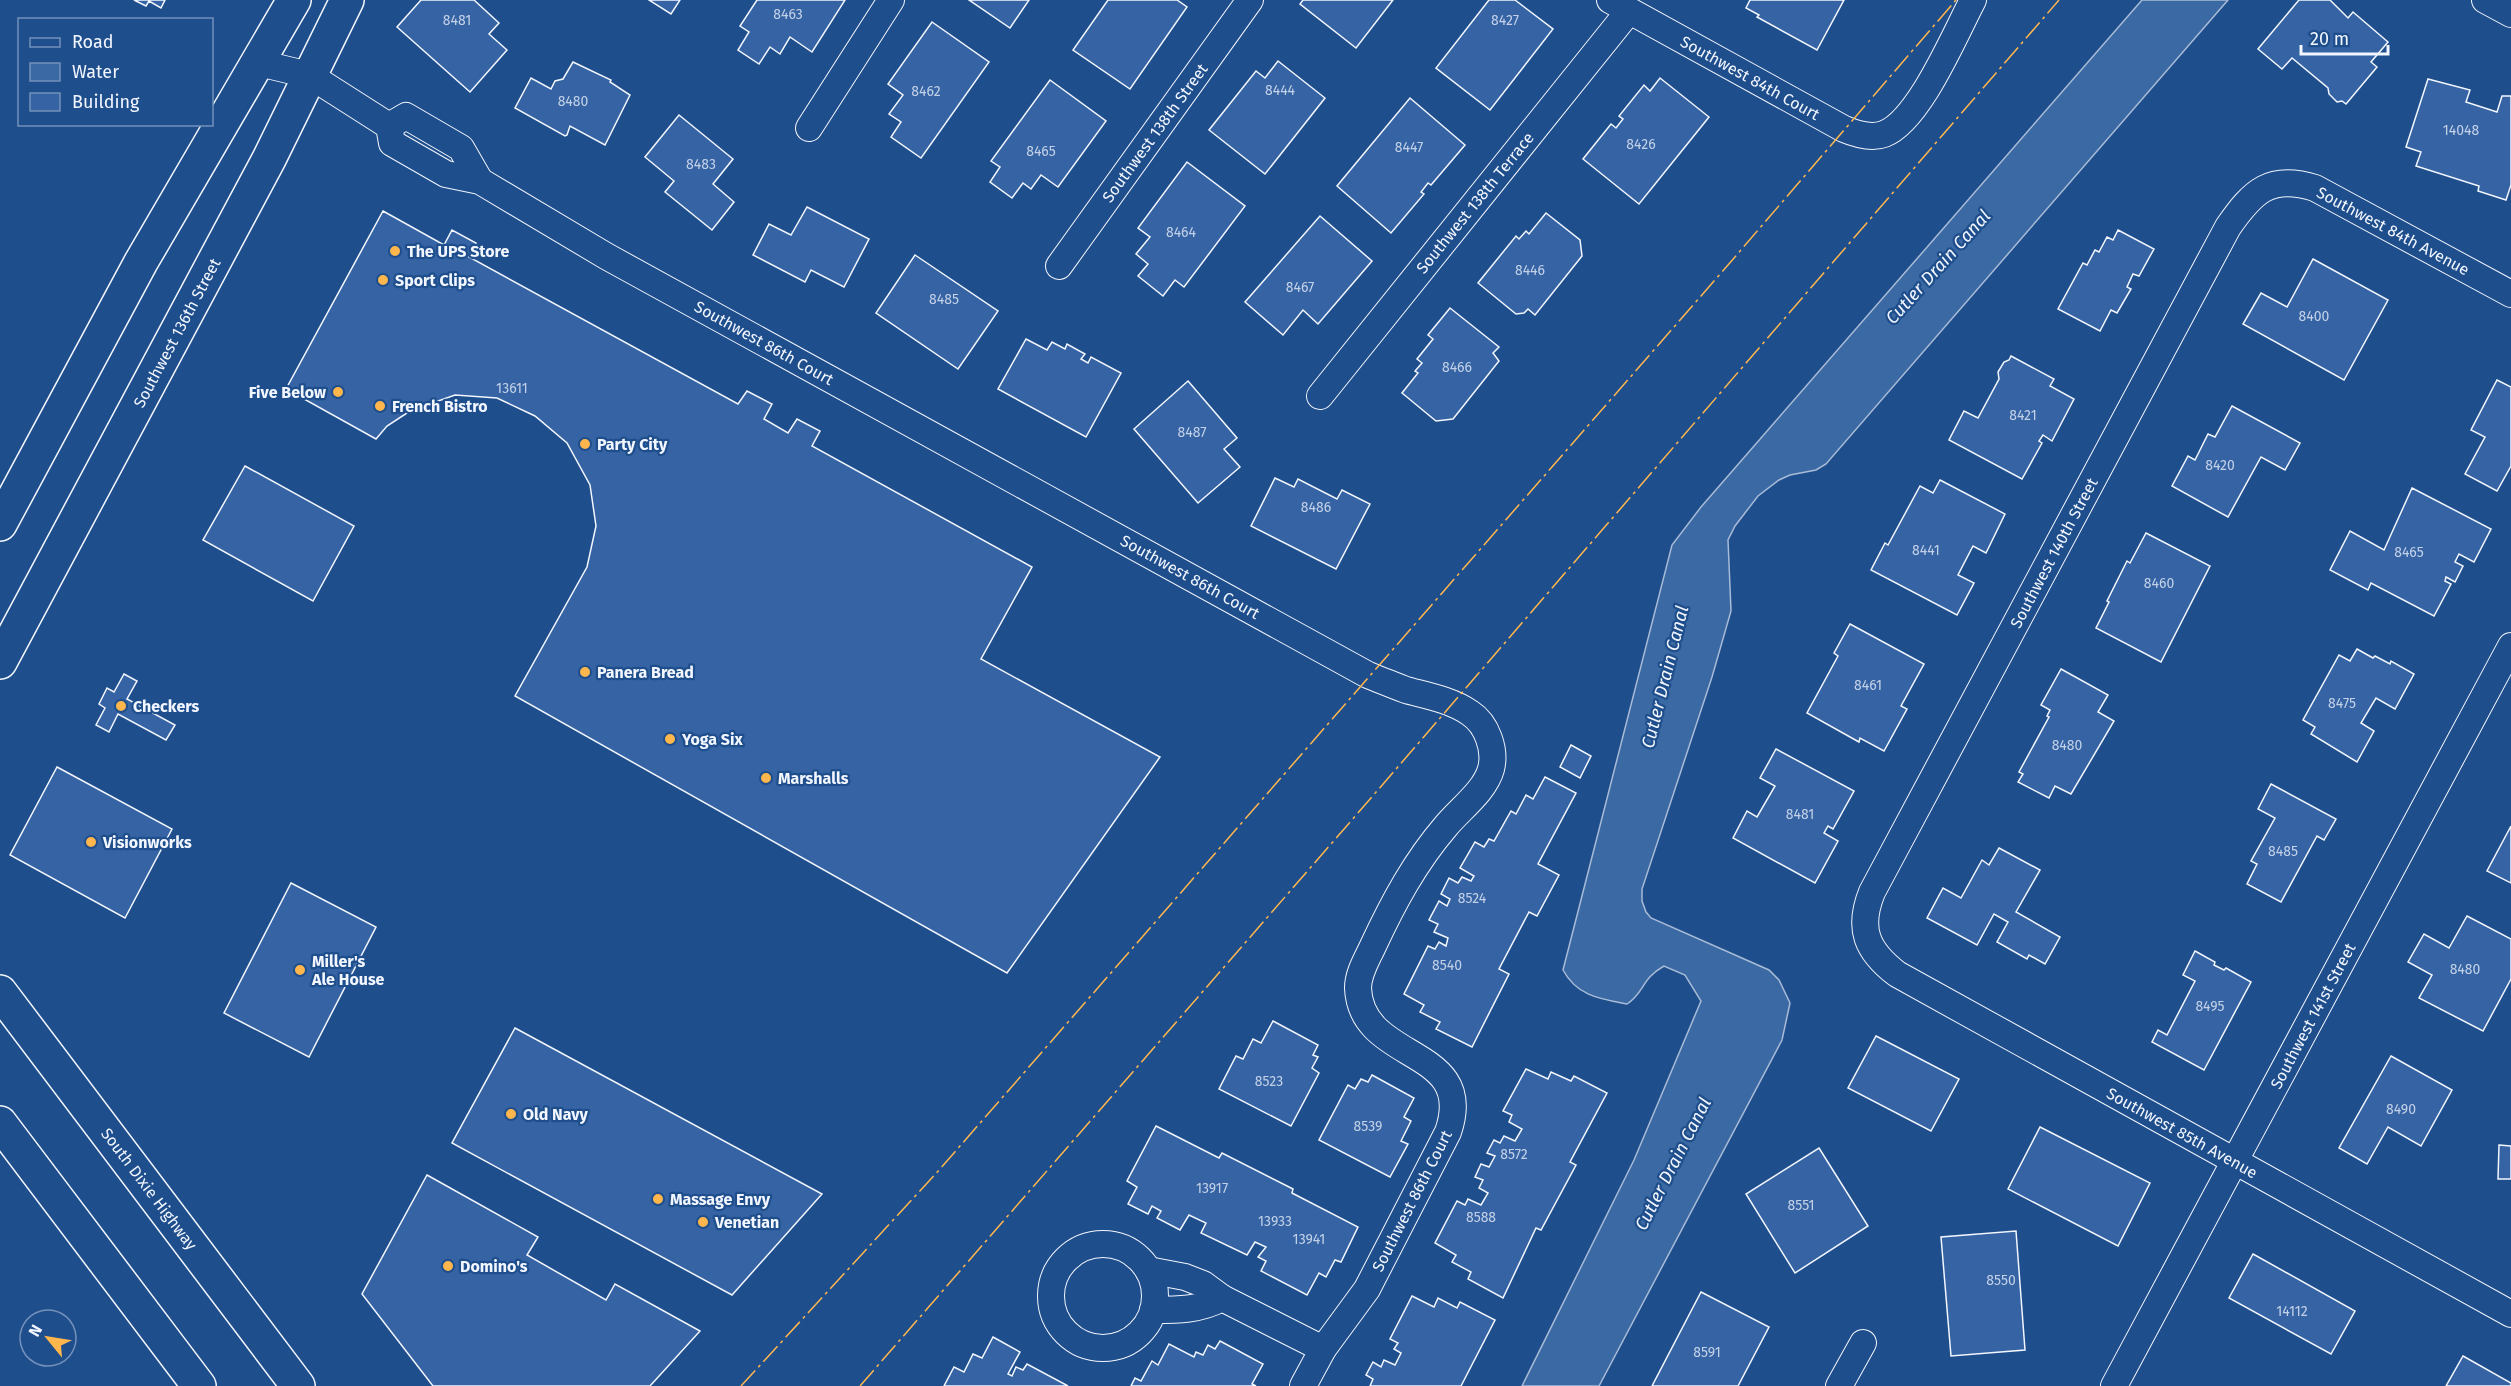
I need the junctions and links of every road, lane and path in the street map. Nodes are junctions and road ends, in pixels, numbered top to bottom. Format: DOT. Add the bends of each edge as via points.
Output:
graph roads {
  1 [pos="294,0"];
  2 [pos="346,0"];
  3 [pos="891,0"];
  4 [pos="1250,0"];
  5 [pos="1972,0"];
  6 [pos="2485,0"];
  7 [pos="1620,5"];
  8 [pos="2511,14"];
  9 [pos="259,63"];
  10 [pos="309,75"];
  11 [pos="809,128"];
  12 [pos="2271,184"];
  13 [pos="1059,266"];
  14 [pos="2511,294"];
  15 [pos="1320,396"];
  16 [pos="0,524"];
  17 [pos="2511,645"];
  18 [pos="0,662"];
  19 [pos="1866,936"];
  20 [pos="0,992"];
  21 [pos="0,1123"];
  22 [pos="2234,1162"];
  23 [pos="1148,1270"];
  24 [pos="1222,1298"];
  25 [pos="1153,1310"];
  26 [pos="2511,1314"];
  27 [pos="1863,1343"];
  28 [pos="1323,1350"];
  29 [pos="200,1386"];
  30 [pos="298,1386"];
  31 [pos="1303,1386"];
  32 [pos="1839,1386"];
  33 [pos="2114,1386"];
  1 -- 9 [label="main road"];
  2 -- 10 [label="main road, Southwest 136th Street"];
  3 -- 11 [label="street"];
  4 -- 13 [label="street, Southwest 138th Street"];
  5 -- 7 [label="street, Southwest 84th Court" via="1913,111 1894,129 1870,136 1844,129"];
  6 -- 8 [label="street"];
  7 -- 15 [label="street, Southwest 138th Terrace"];
  9 -- 10 [label="street"];
  9 -- 16 [label="main road" via="141,262"];
  10 -- 18 [label="main road, Southwest 136th Street" via="263,170"];
  10 -- 28 [label="street, Southwest 86th Court" via="389,126 406,116 461,148 480,181 606,256 1368,675 1455,705 1480,722 1491,743 1491,770 1419,860 1359,977 1359,998 1372,1025 1389,1042 1444,1077 1453,1102 1453,1118 1367,1289"];
  12 -- 14 [label="street, Southwest 84th Avenue" via="2299,184 2328,194"];
  12 -- 19 [label="street, Southwest 140th Street" via="2238,213 2223,237 1872,892 1866,913"];
  17 -- 22 [label="street, Southwest 141st Street"];
  19 -- 22 [label="street, Southwest 85th Avenue" via="1877,956 1898,974"];
  20 -- 30 [label="main road, South Dixie Highway"];
  21 -- 29 [label="main road"];
  22 -- 26 [label="street, Southwest 85th Avenue"];
  22 -- 33 [label="street, Southwest 141st Street"];
  23 -- 24 [label="street" via="1185,1276"];
  23 -- 25 [label="street" via="1154,1290"];
  23 -- 25 [label="street" via="1137,1256 1122,1248 1087,1246 1059,1268 1051,1302 1056,1319 1067,1334 1082,1344 1099,1348 1117,1346 1133,1338"];
  24 -- 25 [label="street" via="1185,1310"];
  24 -- 28 [label="street"];
  27 -- 32 [label="street"];
  28 -- 31 [label="street, Southwest 86th Court"];
}
